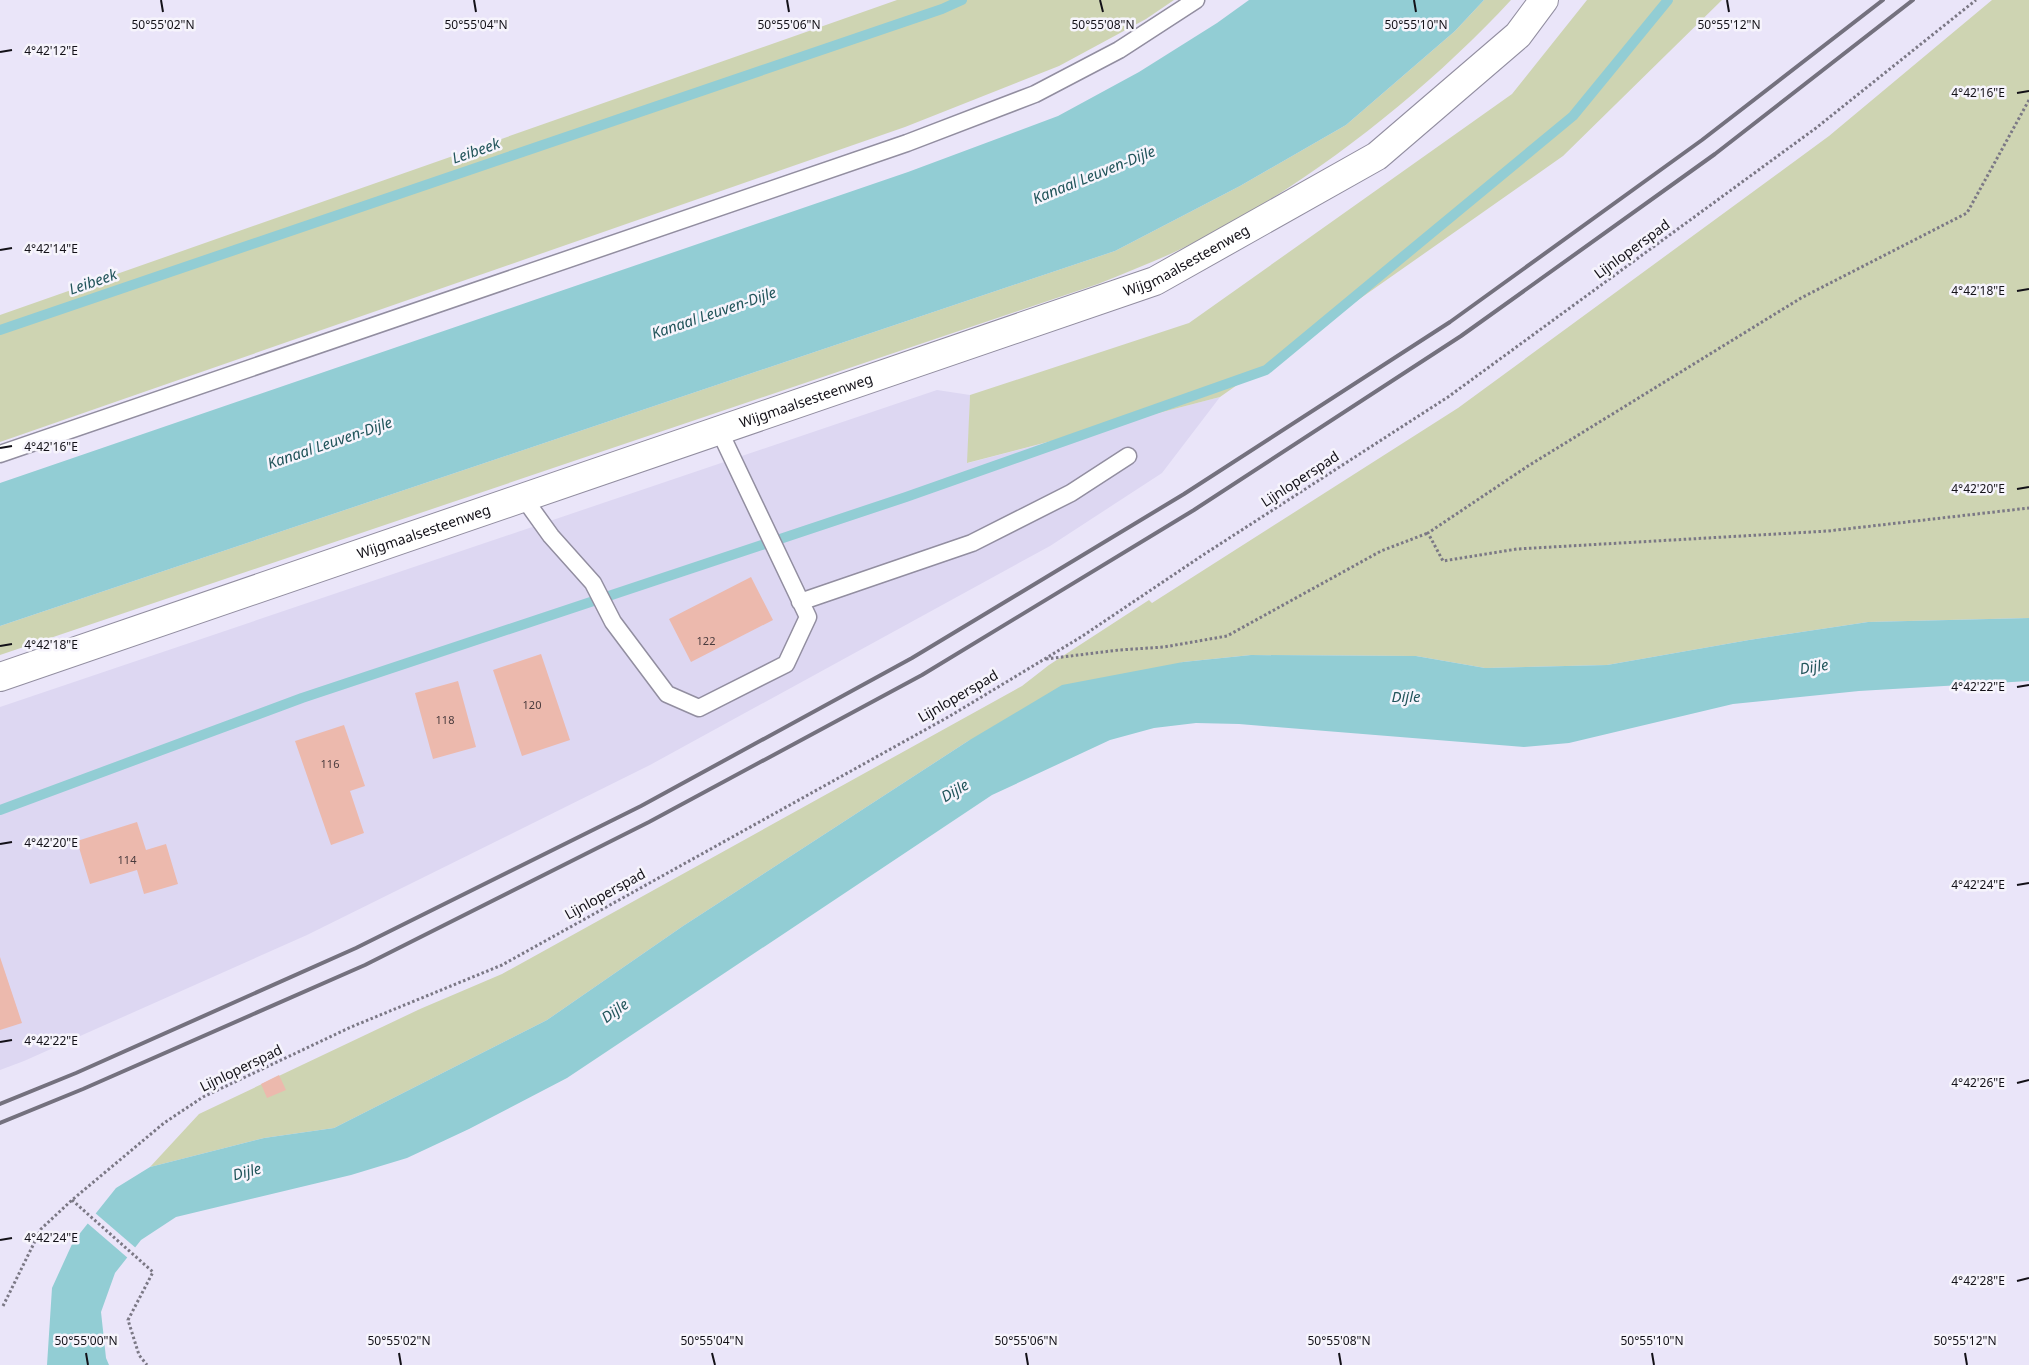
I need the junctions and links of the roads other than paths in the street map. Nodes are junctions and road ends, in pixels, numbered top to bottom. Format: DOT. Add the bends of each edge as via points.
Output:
graph roads {
  1 [pos="1196,0"];
  2 [pos="1544,0"];
  3 [pos="719,430"];
  4 [pos="0,454"];
  5 [pos="1128,456"];
  6 [pos="523,498"];
  7 [pos="800,602"];
  8 [pos="0,677"];
  1 -- 4 [label="lane" via="1119,50 1035,94 916,140"];
  2 -- 3 [label="street, Wijgmaalsesteenweg" via="1518,35 1376,156 1155,281"];
  3 -- 6 [label="street, Wijgmaalsesteenweg"];
  3 -- 7 [label="lane"];
  5 -- 7 [label="lane" via="1071,493 972,543"];
  6 -- 7 [label="lane" via="551,536 593,583 612,620 667,694 699,708 786,664 808,617"];
  6 -- 8 [label="street, Wijgmaalsesteenweg"];
}
